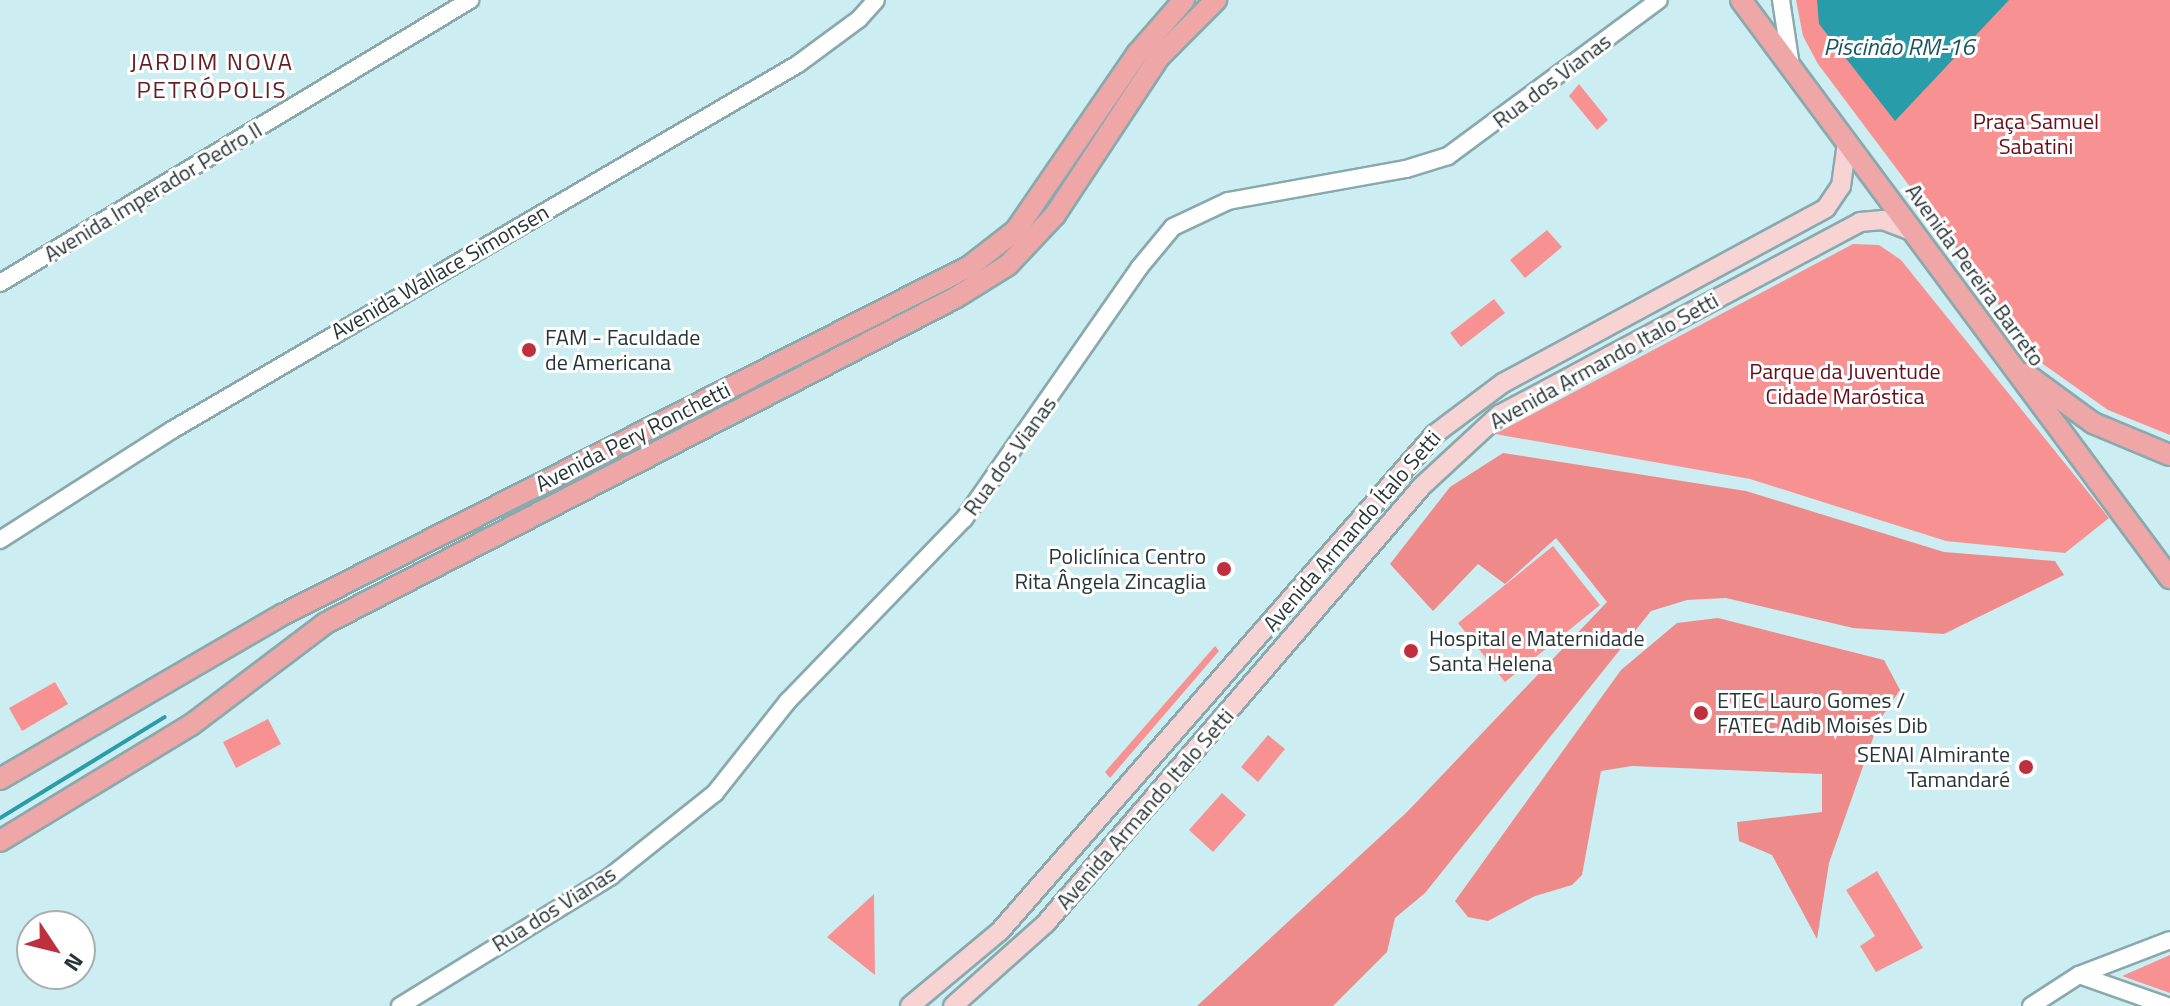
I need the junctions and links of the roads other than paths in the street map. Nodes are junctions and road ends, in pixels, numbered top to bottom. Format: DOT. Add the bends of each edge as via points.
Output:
graph roads {
  1 [pos="470,0"];
  2 [pos="876,0"];
  3 [pos="1184,0"];
  4 [pos="1216,0"];
  5 [pos="1659,0"];
  6 [pos="1741,0"];
  7 [pos="1781,0"];
  8 [pos="1792,69"];
  9 [pos="1847,143"];
  10 [pos="1914,232"];
  11 [pos="1715,269"];
  12 [pos="0,283"];
  13 [pos="1634,312"];
  14 [pos="1665,326"];
  15 [pos="2009,358"];
  16 [pos="1584,369"];
  17 [pos="2170,455"];
  18 [pos="1349,533"];
  19 [pos="0,540"];
  20 [pos="1368,550"];
  21 [pos="1317,570"];
  22 [pos="2170,578"];
  23 [pos="1338,584"];
  24 [pos="0,779"];
  25 [pos="1127,787"];
  26 [pos="1146,806"];
  27 [pos="0,841"];
  28 [pos="1039,886"];
  29 [pos="1046,923"];
  30 [pos="2170,940"];
  31 [pos="987,944"];
  32 [pos="2079,975"];
  33 [pos="400,1006"];
  34 [pos="910,1006"];
  35 [pos="940,1006"];
  36 [pos="953,1006"];
  37 [pos="2031,1006"];
  38 [pos="2167,1006"];
  1 -- 12 [label="street, Avenida Imperador Pedro II"];
  2 -- 19 [label="street, Avenida Wallace Simonsen" via="798,64 172,430"];
  3 -- 24 [label="main road, Avenida Pery Ronchetti" via="1137,54 1024,219 970,266 284,614"];
  4 -- 27 [label="main road, Avenida Pery Ronchetti" via="1159,57 1055,215 1008,265 955,298 348,610 276,656 191,725"];
  5 -- 33 [label="street, Rua dos Vianas" via="1448,156 1390,172 1228,201 1173,227 964,519 788,701 715,793 611,876"];
  6 -- 8 [label="main road, Avenida Pereira Barreto"];
  7 -- 8 [label="street"];
  8 -- 9 [label="main road, Avenida Pereira Barreto"];
  9 -- 10 [label="main road, Avenida Pereira Barreto"];
  9 -- 11 [label="main road, Avenida Armando Ítalo Setti" via="1841,186 1831,204"];
  10 -- 14 [label="main road, Avenida Armando Italo Setti" via="1883,220 1860,222"];
  10 -- 15 [label="main road, Avenida Pereira Barreto"];
  11 -- 13 [label="main road, Avenida Armando Ítalo Setti"];
  11 -- 14 [label="main road" via="1707,284 1656,313"];
  13 -- 16 [label="main road" via="1637,328 1589,355"];
  13 -- 18 [label="main road, Avenida Armando Ítalo Setti" via="1457,414"];
  14 -- 16 [label="main road, Avenida Armando Italo Setti"];
  15 -- 17 [label="main road" via="2093,423"];
  15 -- 22 [label="main road, Avenida Pereira Barreto"];
  16 -- 20 [label="main road, Avenida Armando Italo Setti" via="1499,415 1464,444"];
  18 -- 20 [label="main road" via="1353,545"];
  18 -- 21 [label="main road, Avenida Armando Ítalo Setti"];
  20 -- 23 [label="main road, Avenida Armando Italo Setti"];
  21 -- 23 [label="main road"];
  21 -- 25 [label="main road, Avenida Armando Ítalo Setti"];
  23 -- 26 [label="main road, Avenida Armando Italo Setti"];
  25 -- 26 [label="main road" via="1136,804"];
  25 -- 28 [label="main road, Avenida Armando Ítalo Setti"];
  26 -- 29 [label="main road, Avenida Armando Italo Setti"];
  28 -- 29 [label="main road" via="1039,896 1017,926 1027,932"];
  28 -- 31 [label="main road, Avenida Armando Ítalo Setti"];
  29 -- 36 [label="main road, Avenida Armando Italo Setti"];
  30 -- 32 [label="street"];
  31 -- 34 [label="main road, Avenida Armando Ítalo Setti"];
  31 -- 35 [label="main road" via="999,949 998,956"];
  32 -- 37 [label="street"];
  32 -- 38 [label="street"];
}
